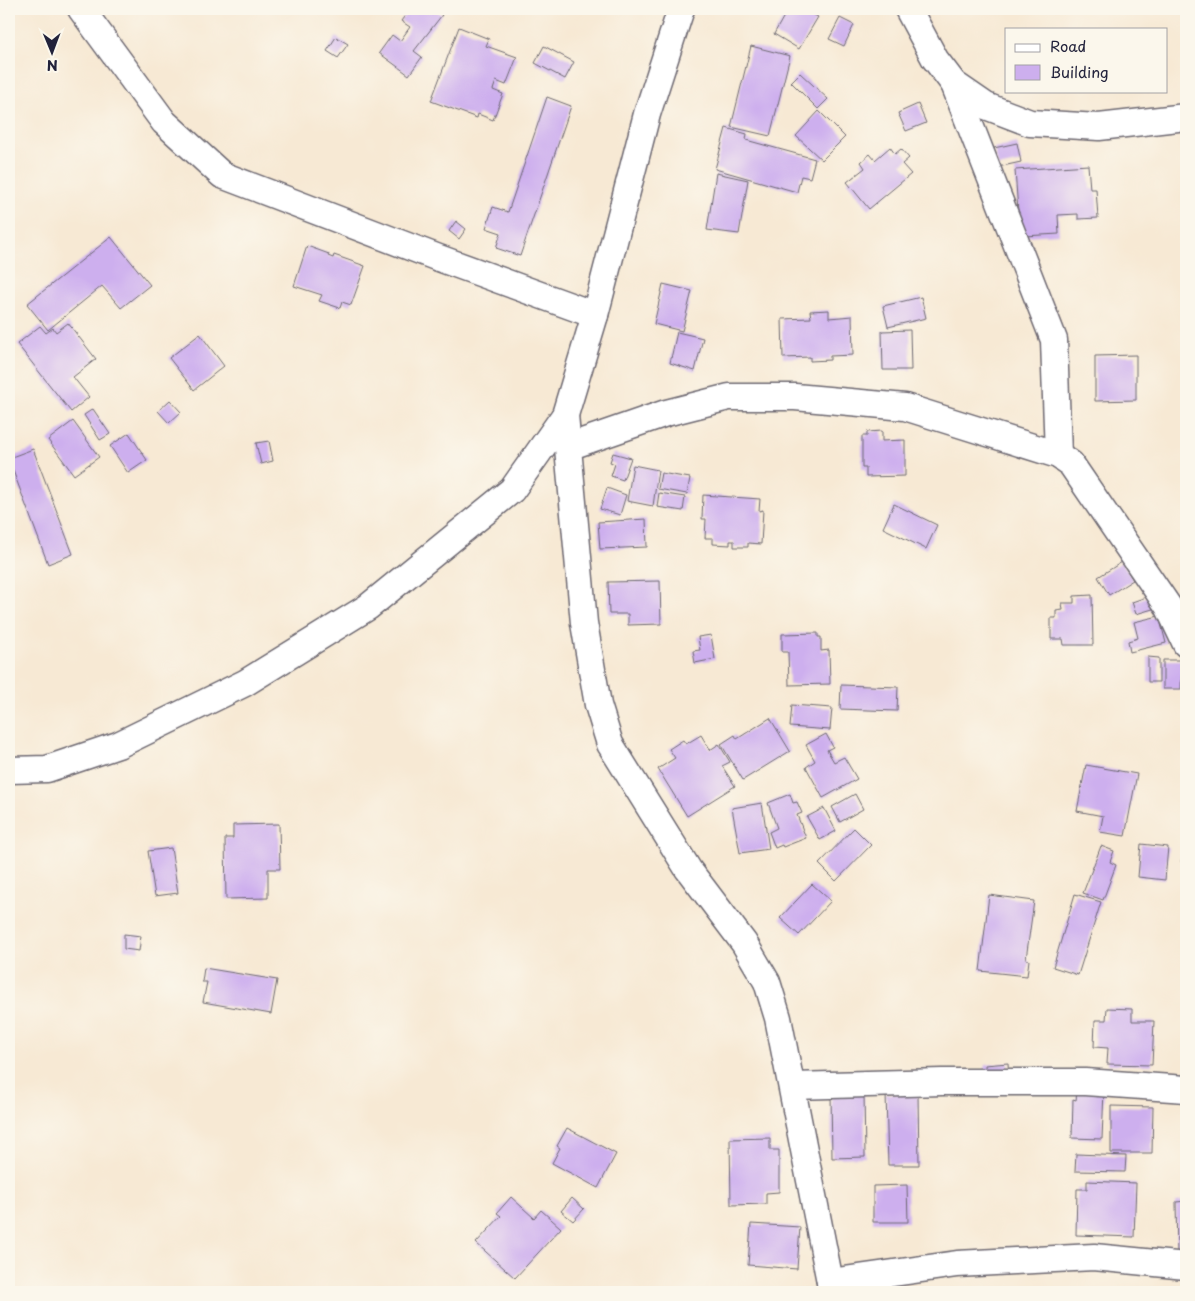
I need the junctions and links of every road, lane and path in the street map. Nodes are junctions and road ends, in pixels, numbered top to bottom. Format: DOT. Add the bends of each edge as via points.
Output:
graph roads {
  1 [pos="81,9"];
  2 [pos="681,9"];
  3 [pos="908,9"];
  4 [pos="954,84"];
  5 [pos="1186,117"];
  6 [pos="595,315"];
  7 [pos="565,415"];
  8 [pos="568,447"];
  9 [pos="1058,455"];
  10 [pos="1186,644"];
  11 [pos="9,770"];
  12 [pos="793,1086"];
  13 [pos="1186,1089"];
  14 [pos="1186,1266"];
  15 [pos="831,1287"];
  1 -- 6 [label="street" via="164,122 222,175"];
  2 -- 6 [label="street" via="646,114"];
  3 -- 4 [label="street" via="935,58"];
  4 -- 5 [label="street" via="986,106 1030,123 1099,127"];
  4 -- 9 [label="street" via="1054,340"];
  6 -- 7 [label="street"];
  7 -- 8 [label="street"];
  7 -- 11 [label="street" via="512,490 368,607 246,683 118,745 47,769"];
  8 -- 9 [label="street" via="666,413 729,397 795,397 906,407"];
  8 -- 12 [label="street" via="584,623 598,705 610,744 688,869 744,943 767,982"];
  9 -- 10 [label="street" via="1071,464 1168,606"];
  12 -- 13 [label="street" via="1085,1082"];
  12 -- 15 [label="street"];
  14 -- 15 [label="street" via="1094,1257 957,1264"];
}
